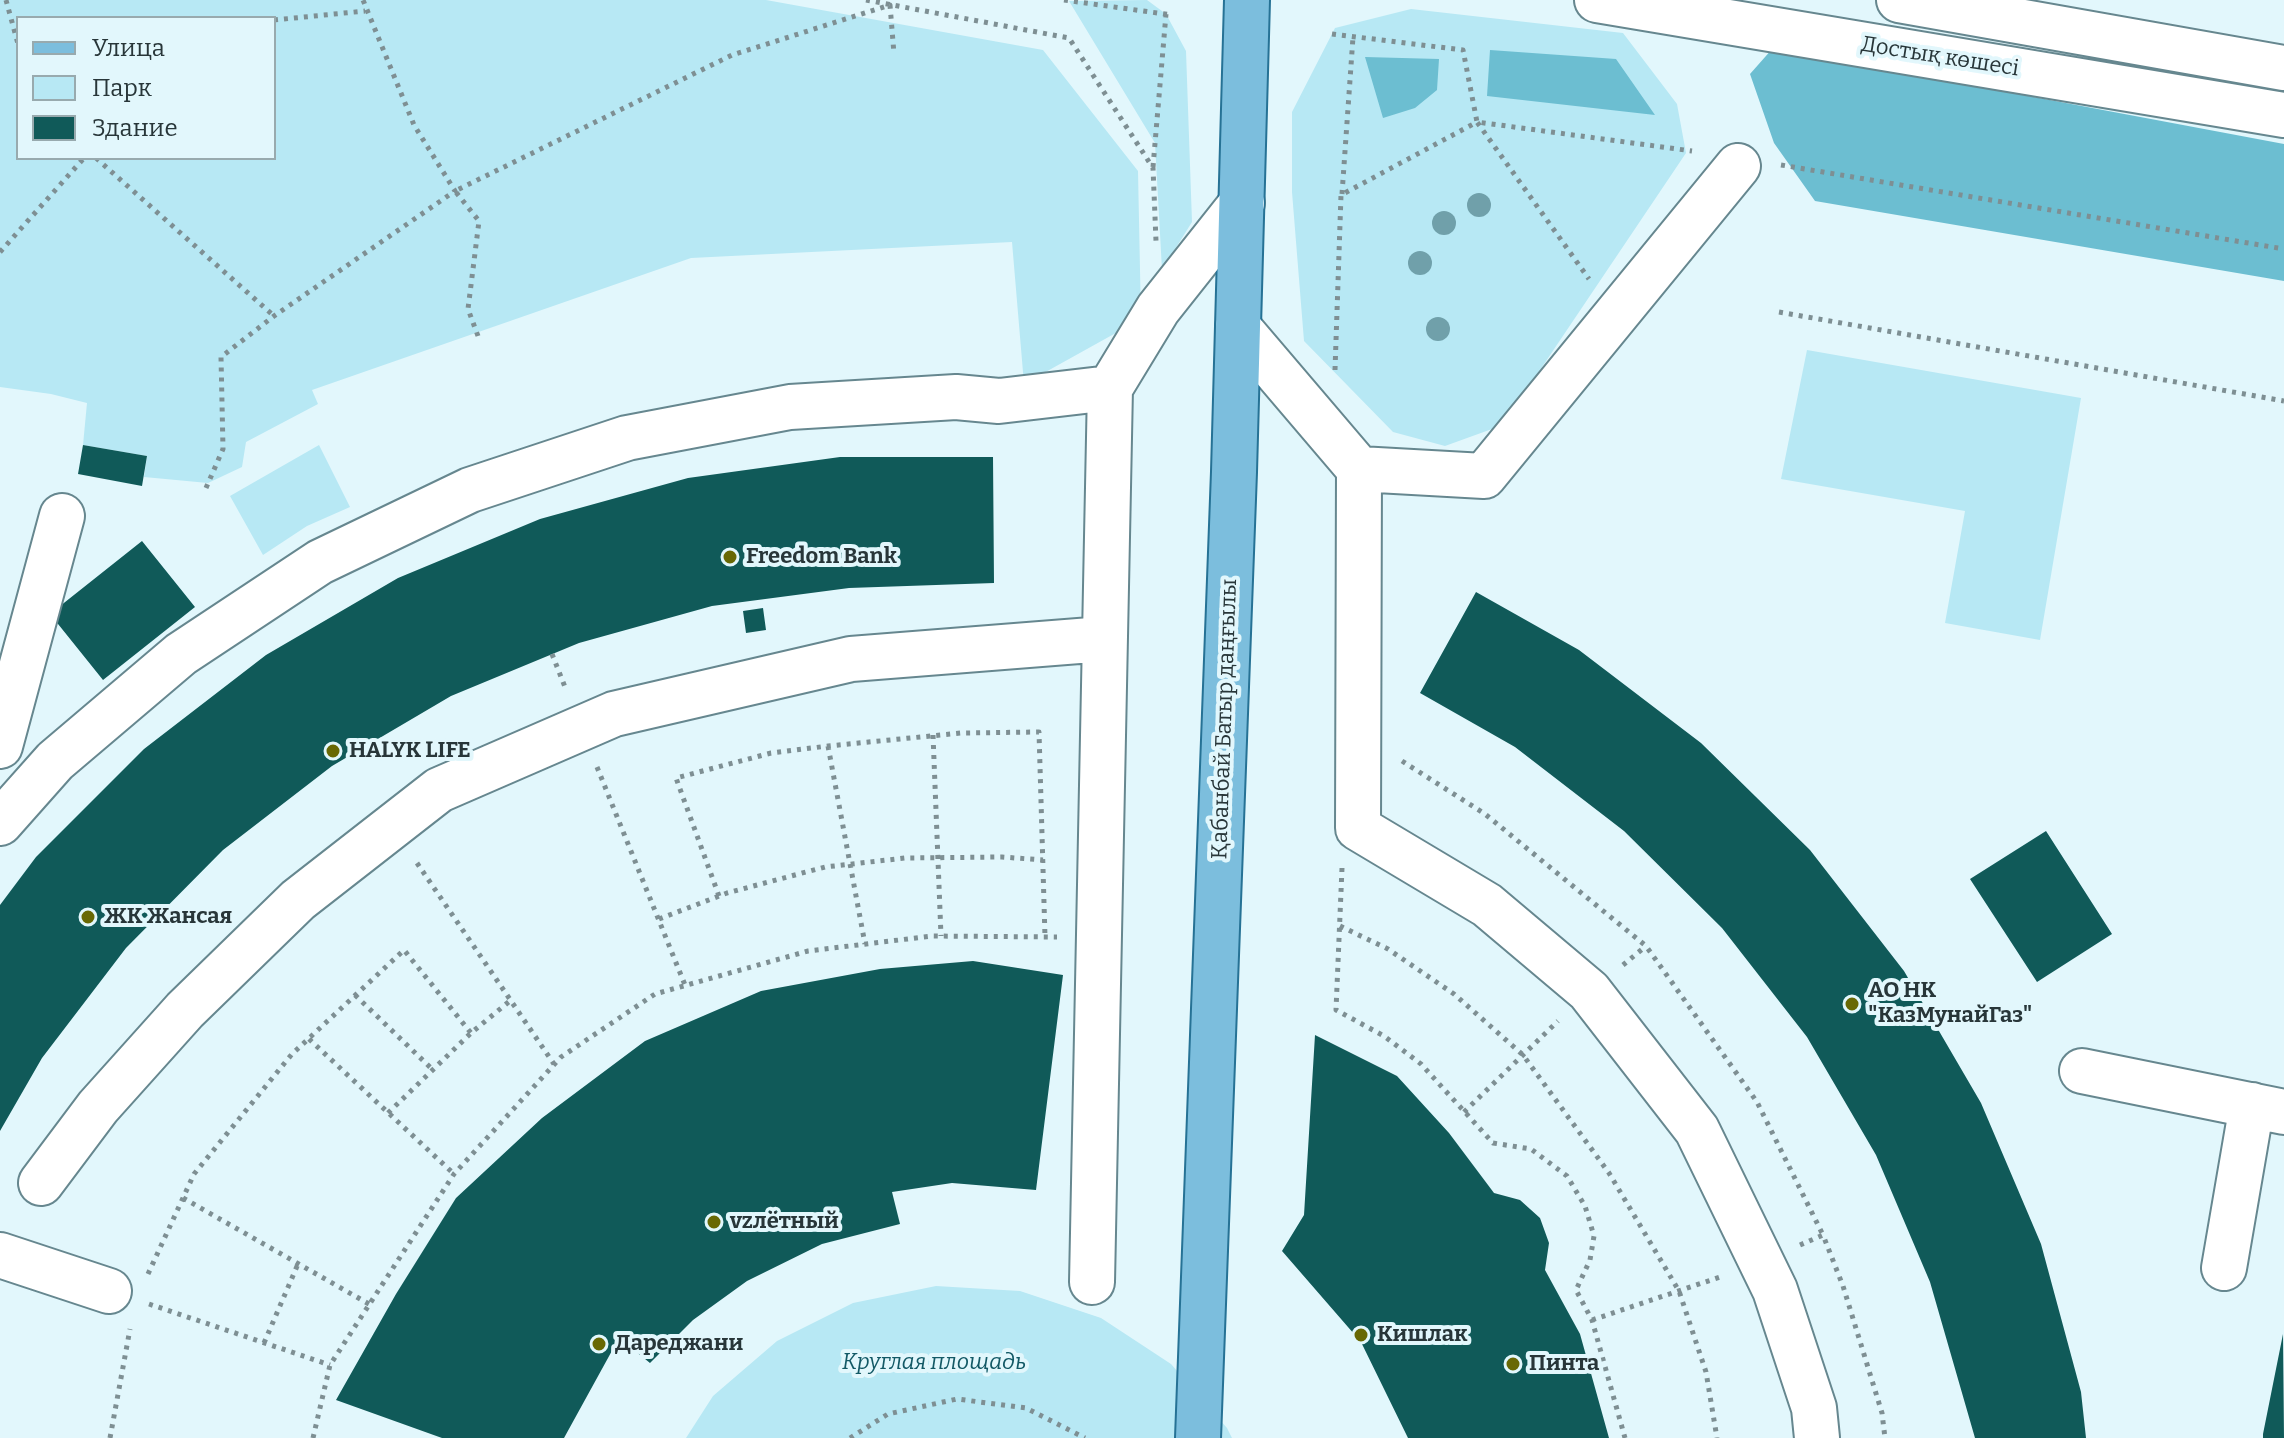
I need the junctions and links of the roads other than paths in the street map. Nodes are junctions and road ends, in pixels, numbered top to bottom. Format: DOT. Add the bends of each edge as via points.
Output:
graph roads {
  1 [pos="1247,0"];
  2 [pos="1597,0"];
  3 [pos="1899,0"];
  4 [pos="2077,16"];
  5 [pos="2284,68"];
  6 [pos="2284,115"];
  7 [pos="1736,161"];
  8 [pos="1242,203"];
  9 [pos="1238,327"];
  10 [pos="1110,388"];
  11 [pos="1359,469"];
  12 [pos="62,516"];
  13 [pos="1104,639"];
  14 [pos="0,746"];
  15 [pos="0,823"];
  16 [pos="2082,1071"];
  17 [pos="2268,1108"];
  18 [pos="41,1183"];
  19 [pos="0,1255"];
  20 [pos="2224,1268"];
  21 [pos="1092,1282"];
  22 [pos="130,1298"];
  23 [pos="1198,1438"];
  24 [pos="1817,1438"];
  1 -- 8 [label="main road, Қабанбай Батыр даңғылы"];
  2 -- 6 [label="street, Достық көшесі"];
  3 -- 4 [label="street"];
  4 -- 5 [label="street"];
  7 -- 11 [label="street" via="1484,476"];
  8 -- 9 [label="main road, Қабанбай Батыр даңғылы"];
  8 -- 10 [label="street" via="1158,309"];
  9 -- 11 [label="street"];
  9 -- 23 [label="main road, Қабанбай Батыр даңғылы"];
  10 -- 13 [label="street"];
  10 -- 15 [label="street" via="999,401 956,397 790,407 627,438 470,490 320,562 181,654 55,761"];
  11 -- 24 [label="street" via="1358,828 1487,905 1589,991 1697,1130 1775,1290 1814,1408"];
  12 -- 14 [label="street"];
  13 -- 18 [label="street" via="851,659 614,714 439,790 298,900 185,1010 98,1107"];
  13 -- 21 [label="street"];
  16 -- 17 [label="street"];
  17 -- 20 [label="street"];
  19 -- 22 [label="street"];
}
